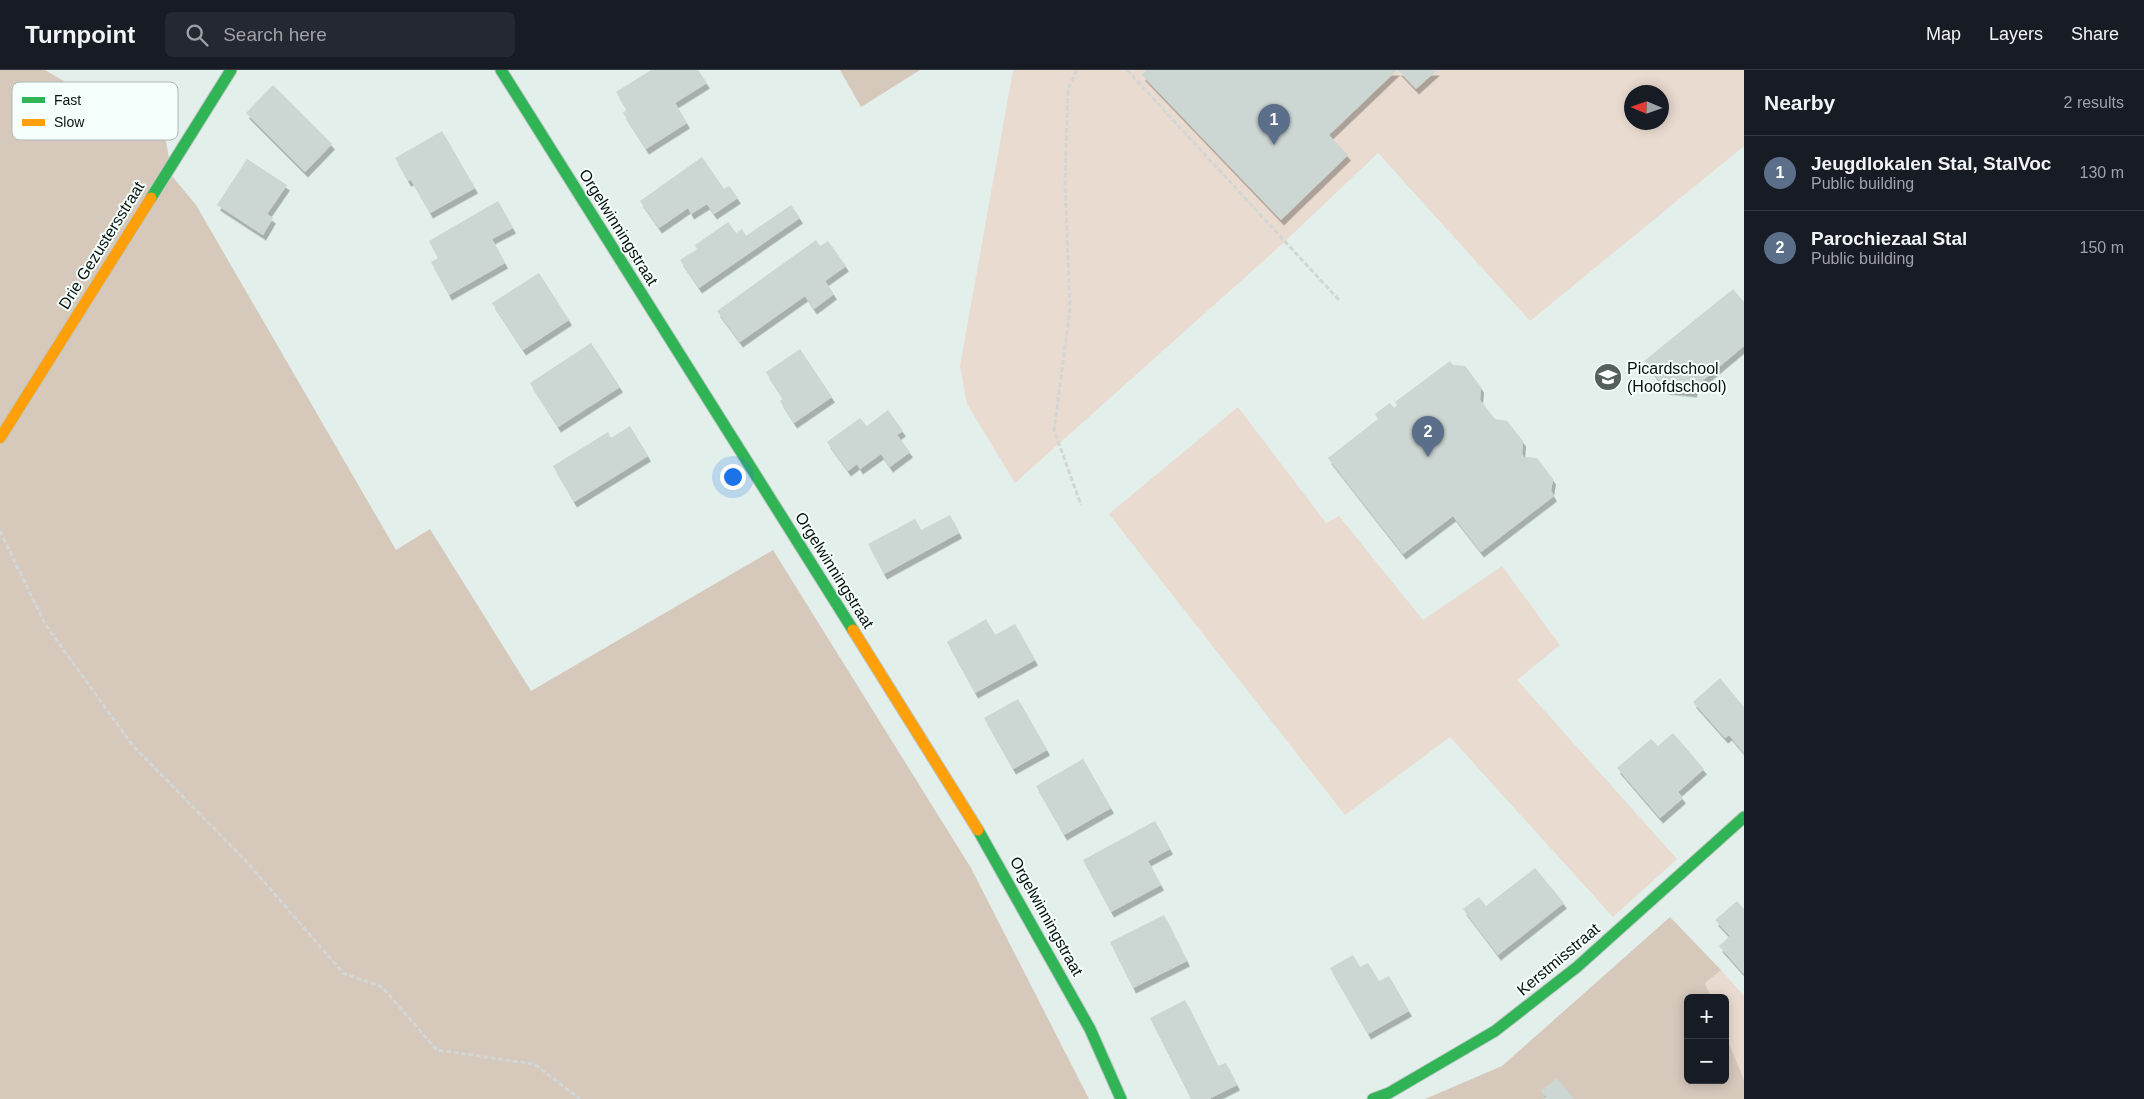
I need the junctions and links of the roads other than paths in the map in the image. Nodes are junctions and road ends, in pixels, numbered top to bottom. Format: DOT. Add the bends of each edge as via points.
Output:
graph roads {
  1 [pos="230,70"];
  2 [pos="501,70"];
  3 [pos="0,438"];
  4 [pos="1744,817"];
  5 [pos="1121,1099"];
  6 [pos="1373,1099"];
  1 -- 3 [label="street, Drie Gezustersstraat"];
  2 -- 5 [label="street, Orgelwinningstraat" via="994,853 1090,1029"];
  4 -- 6 [label="street, Kerstmisstraat" via="1577,967 1495,1031 1389,1093"];
}
